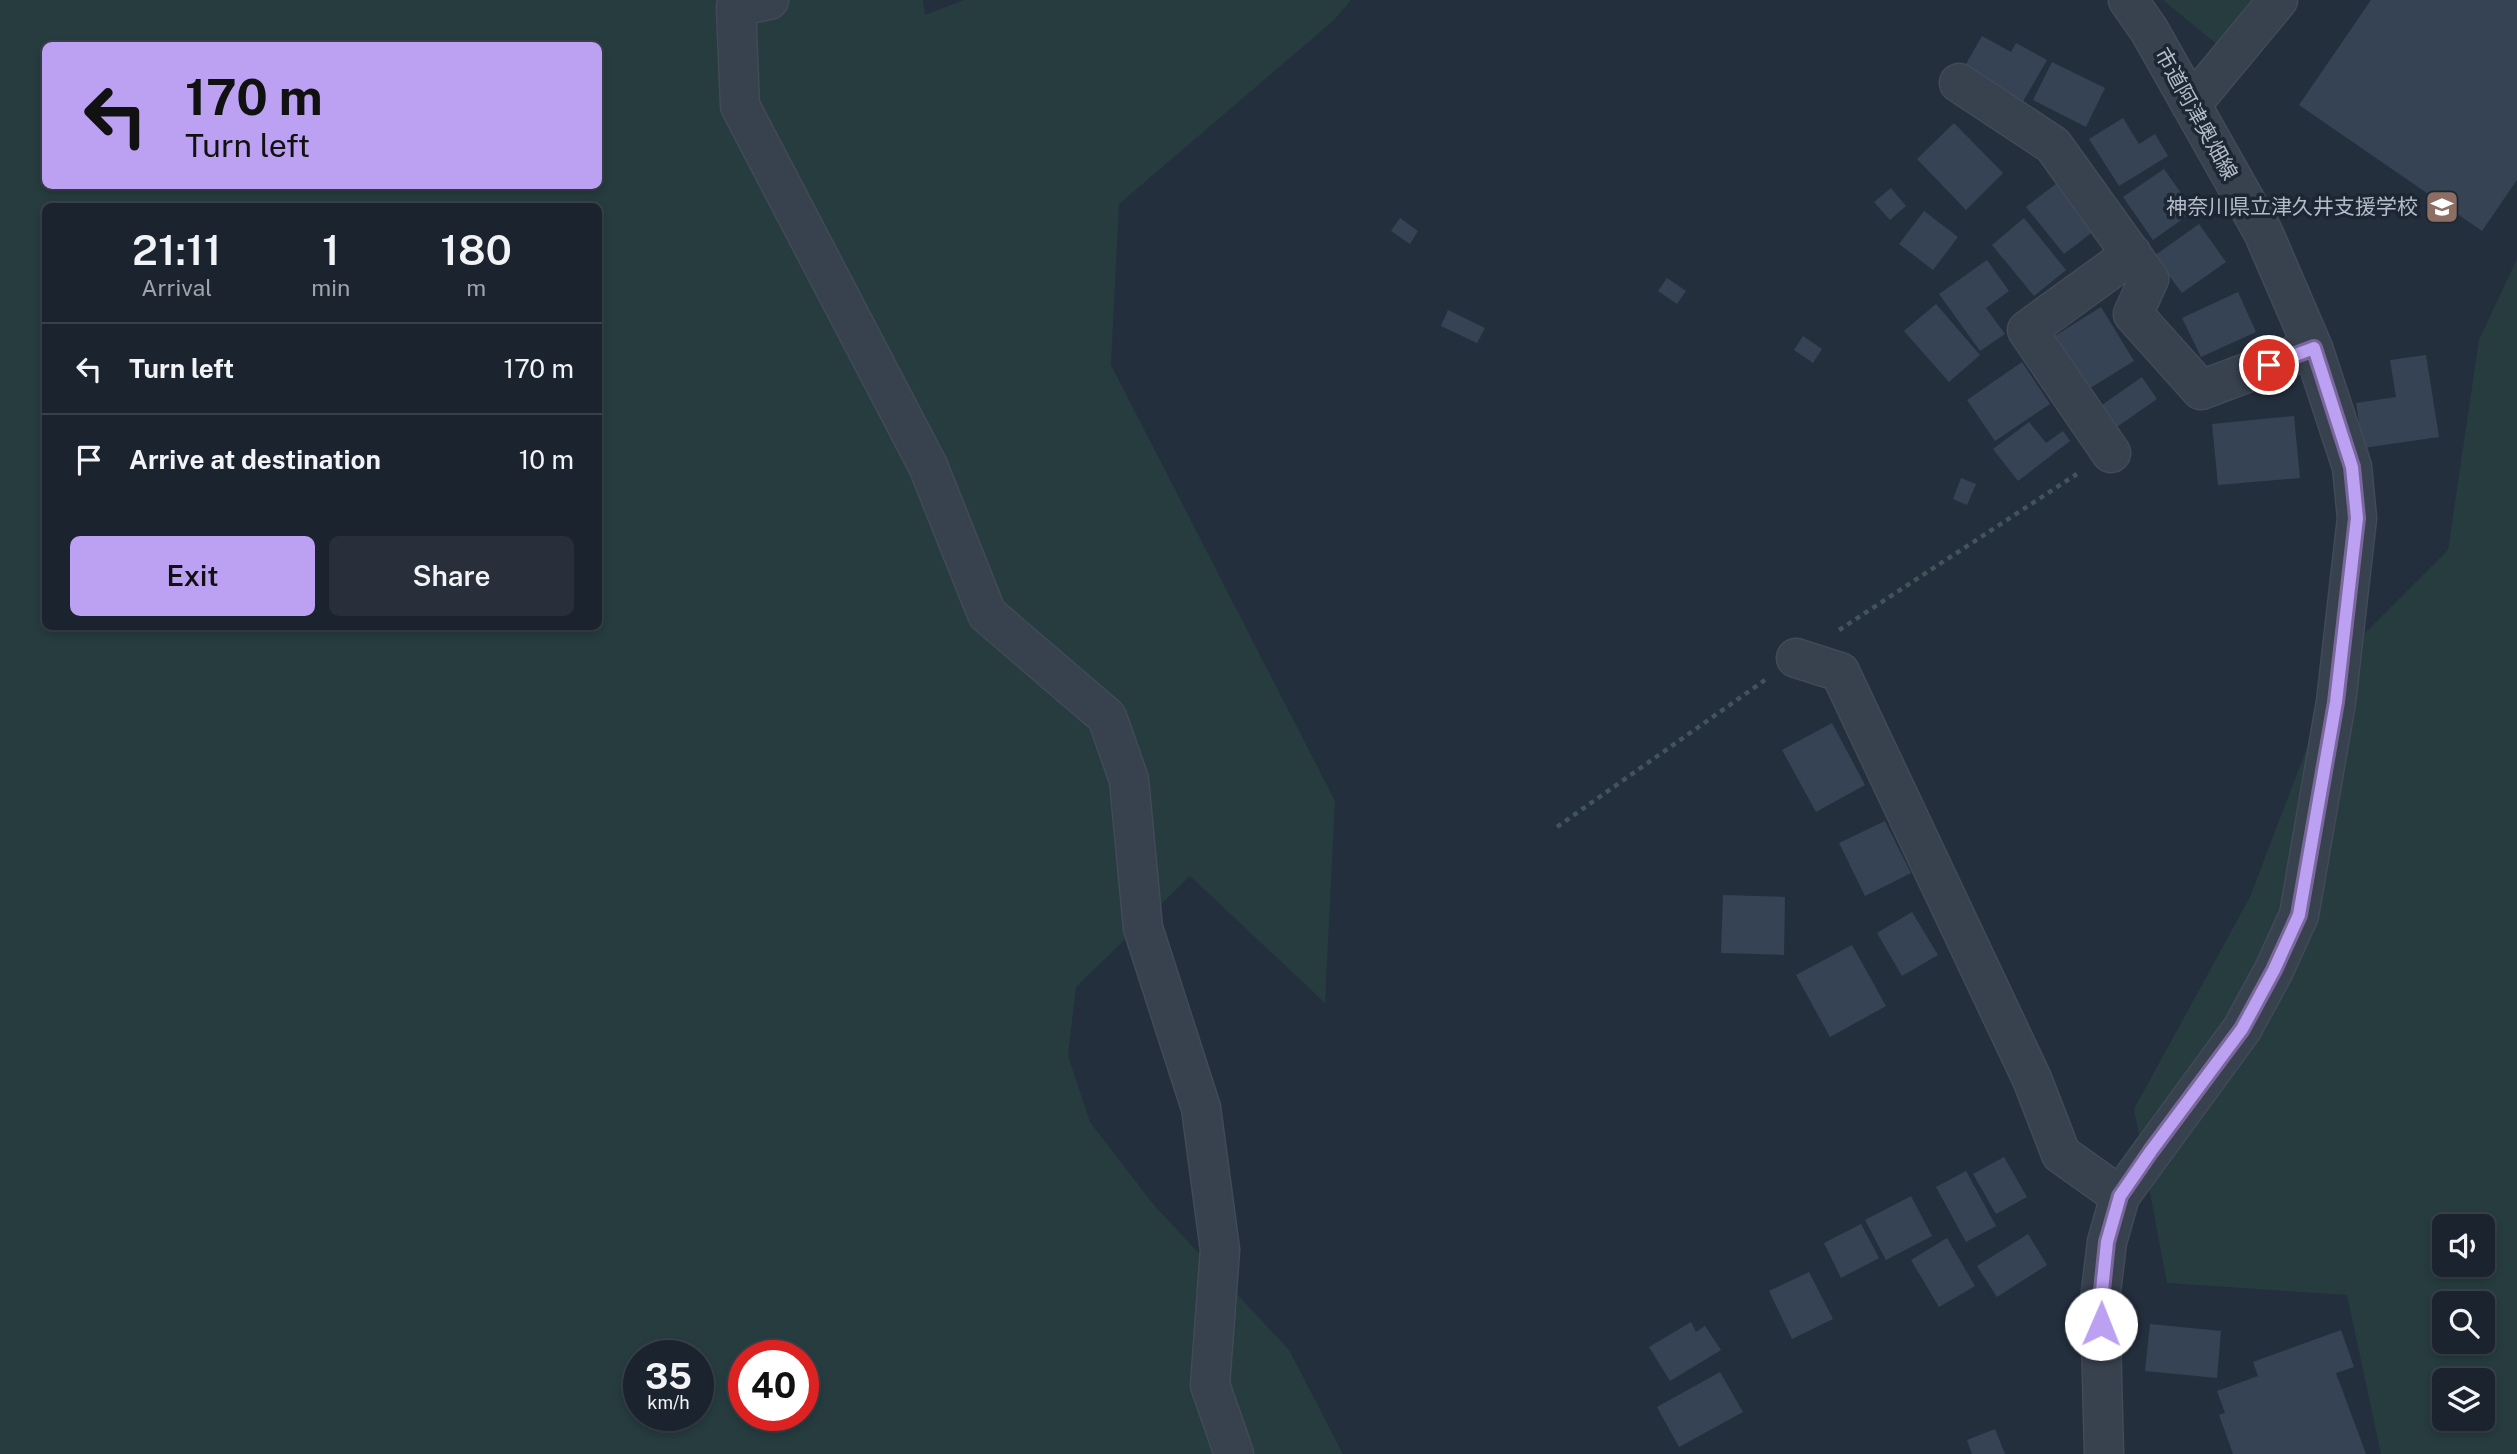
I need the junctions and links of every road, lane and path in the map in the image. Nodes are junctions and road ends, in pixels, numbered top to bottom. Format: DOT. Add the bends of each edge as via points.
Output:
graph roads {
  1 [pos="769,0"];
  2 [pos="2128,0"];
  3 [pos="2278,0"];
  4 [pos="1959,83"];
  5 [pos="2192,105"];
  6 [pos="2132,254"];
  7 [pos="2314,348"];
  8 [pos="2110,453"];
  9 [pos="1796,658"];
  10 [pos="2120,1196"];
  11 [pos="1234,1454"];
  12 [pos="2104,1454"];
  1 -- 11 [label="street" via="736,7 740,106 928,466 987,614 1107,717 1129,780 1143,928 1201,1108 1220,1250 1210,1385"];
  2 -- 5 [label="street, 市道阿津奥畑線"];
  3 -- 5 [label="street"];
  4 -- 6 [label="street" via="2053,145"];
  5 -- 7 [label="street, 市道阿津奥畑線" via="2263,232"];
  6 -- 7 [label="street" via="2150,279 2133,314 2201,390"];
  6 -- 8 [label="street" via="2027,330"];
  7 -- 10 [label="street, 市道阿津奥畑線" via="2352,467 2357,518 2336,702 2299,915 2242,1029"];
  9 -- 10 [label="street" via="1840,672 2032,1079 2061,1154"];
  10 -- 12 [label="street, 市道阿津奥畑線" via="2107,1242 2101,1300"];
}
